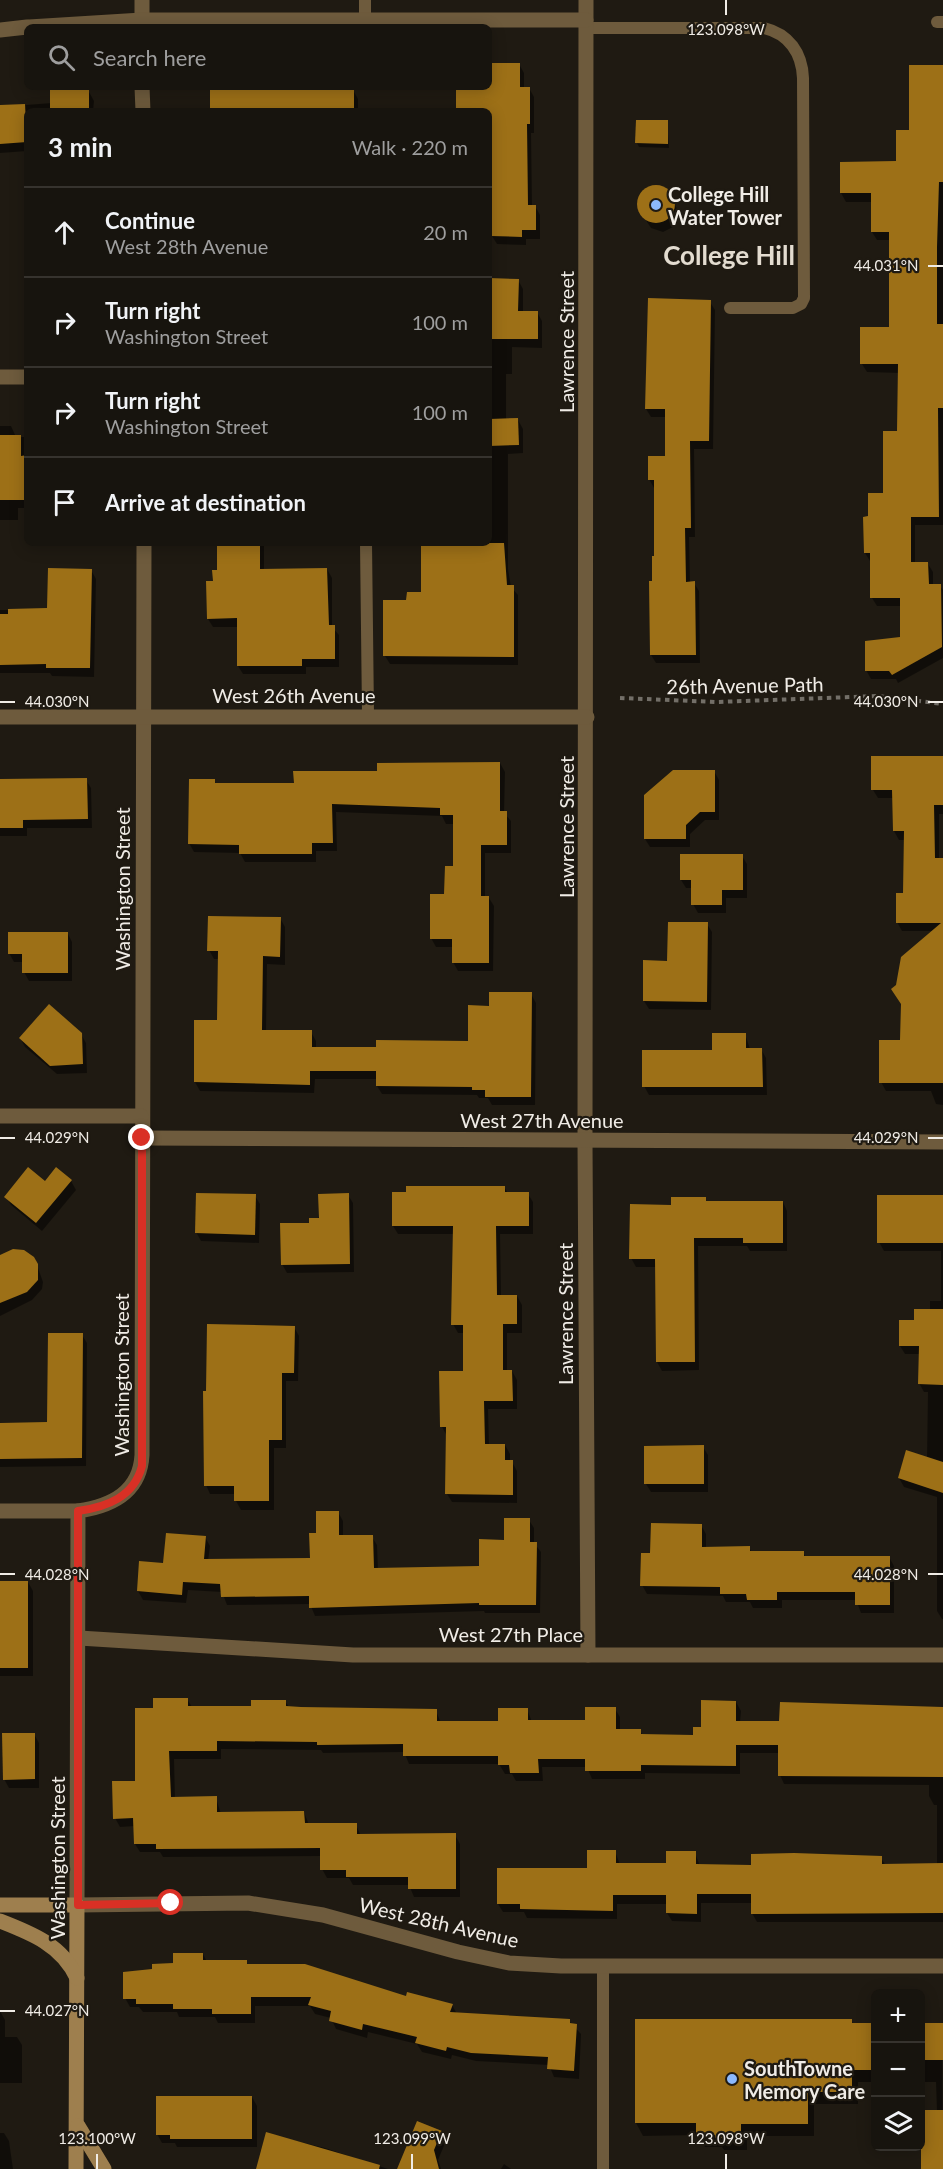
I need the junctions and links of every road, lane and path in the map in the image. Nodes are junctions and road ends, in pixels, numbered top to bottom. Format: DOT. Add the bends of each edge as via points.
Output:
graph roads {
  1 [pos="142,0"];
  2 [pos="365,0"];
  3 [pos="586,0"];
  4 [pos="365,18"];
  5 [pos="142,23"];
  6 [pos="114,24"];
  7 [pos="586,24"];
  8 [pos="24,27"];
  9 [pos="0,30"];
  10 [pos="142,90"];
  11 [pos="142,108"];
  12 [pos="730,308"];
  13 [pos="0,377"];
  14 [pos="24,377"];
  15 [pos="144,546"];
  16 [pos="366,546"];
  17 [pos="620,698"];
  18 [pos="943,704"];
  19 [pos="143,716"];
  20 [pos="368,716"];
  21 [pos="0,717"];
  22 [pos="587,717"];
  23 [pos="0,1116"];
  24 [pos="141,1116"];
  25 [pos="142,1138"];
  26 [pos="585,1142"];
  27 [pos="943,1142"];
  28 [pos="0,1511"];
  29 [pos="78,1511"];
  30 [pos="79,1638"];
  31 [pos="588,1655"];
  32 [pos="943,1655"];
  33 [pos="0,1905"];
  34 [pos="78,1905"];
  35 [pos="0,1921"];
  36 [pos="603,1966"];
  37 [pos="943,1966"];
  38 [pos="78,1981"];
  39 [pos="77,2125"];
  40 [pos="76,2169"];
  41 [pos="104,2169"];
  42 [pos="603,2169"];
  1 -- 5 [label="street"];
  2 -- 4 [label="lane"];
  3 -- 7 [label="street, Lawrence Street"];
  4 -- 5 [label="street"];
  4 -- 7 [label="street"];
  5 -- 6 [label="street"];
  7 -- 12 [label="lane" via="764,28 779,33 798,53 803,78 804,298 794,308"];
  7 -- 22 [label="street, Lawrence Street"];
  8 -- 9 [label="street"];
  10 -- 11 [label="street"];
  13 -- 14 [label="street"];
  15 -- 19 [label="street, Washington Street"];
  16 -- 20 [label="lane"];
  17 -- 18 [label="path, 26th Avenue Path" via="717,702 878,696"];
  19 -- 20 [label="street, West 26th Avenue"];
  19 -- 21 [label="street, West 26th Avenue"];
  19 -- 24 [label="street, Washington Street"];
  20 -- 22 [label="street, West 26th Avenue"];
  22 -- 26 [label="street, Lawrence Street"];
  23 -- 24 [label="street"];
  24 -- 25 [label="street, Washington Street"];
  25 -- 26 [label="street, West 27th Avenue"];
  25 -- 29 [label="street, Washington Street" via="142,1466 139,1477 123,1496 103,1506"];
  26 -- 27 [label="street, West 27th Avenue"];
  26 -- 31 [label="street, Lawrence Street"];
  28 -- 29 [label="street"];
  29 -- 30 [label="street, Washington Street"];
  30 -- 31 [label="street, West 27th Place" via="354,1655"];
  30 -- 34 [label="street, Washington Street"];
  31 -- 32 [label="street, West 27th Place"];
  33 -- 34 [label="main road, West 28th Avenue"];
  34 -- 36 [label="street, West 28th Avenue" via="248,1903 323,1915 458,1953 509,1963"];
  34 -- 38 [label="main road, Washington Street"];
  35 -- 38 [label="main road" via="48,1942 71,1966"];
  36 -- 37 [label="street, West 28th Avenue"];
  36 -- 42 [label="lane"];
  38 -- 39 [label="main road, Washington Street"];
  39 -- 40 [label="main road, Washington Street"];
  39 -- 41 [label="main road"];
}
